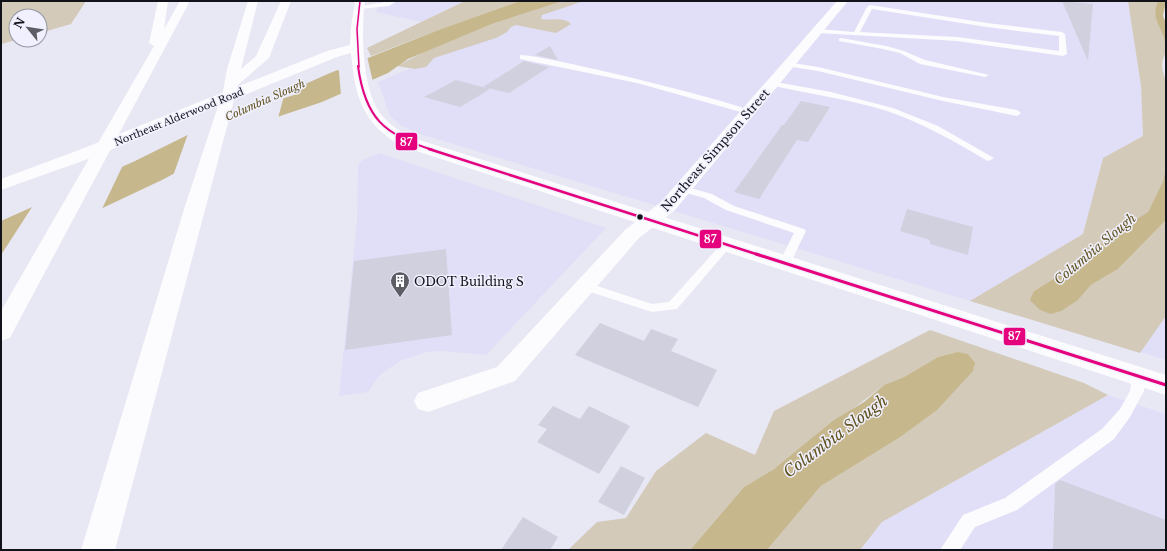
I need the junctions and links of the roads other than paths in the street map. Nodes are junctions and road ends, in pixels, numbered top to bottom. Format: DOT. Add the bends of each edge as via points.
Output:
graph roads {
  1 [pos="162,1"];
  2 [pos="185,1"];
  3 [pos="252,1"];
  4 [pos="286,1"];
  5 [pos="394,1"];
  6 [pos="843,1"];
  7 [pos="360,4"];
  8 [pos="816,33"];
  9 [pos="856,34"];
  10 [pos="356,47"];
  11 [pos="523,57"];
  12 [pos="152,60"];
  13 [pos="789,64"];
  14 [pos="985,75"];
  15 [pos="233,76"];
  16 [pos="773,83"];
  17 [pos="748,112"];
  18 [pos="1017,113"];
  19 [pos="989,158"];
  20 [pos="1,185"];
  21 [pos="683,189"];
  22 [pos="650,220"];
  23 [pos="726,244"];
  24 [pos="786,263"];
  25 [pos="585,286"];
  26 [pos="1,332"];
  27 [pos="1138,376"];
  28 [pos="1166,385"];
  29 [pos="428,401"];
  30 [pos="98,550"];
  31 [pos="949,550"];
  1 -- 12 [label="main road"];
  2 -- 12 [label="main road"];
  3 -- 15 [label="main road"];
  4 -- 15 [label="main road" via="262,58"];
  5 -- 7 [label="lane" via="389,4"];
  6 -- 8 [label="main road, Northeast Simpson Street"];
  7 -- 10 [label="main road" via="356,18"];
  8 -- 9 [label="lane"];
  8 -- 13 [label="main road, Northeast Simpson Street"];
  8 -- 14 [label="lane" via="884,47 923,62"];
  9 -- 9 [label="lane" via="994,42 1063,54 1062,34 870,7"];
  10 -- 20 [label="main road, Northeast Alderwood Road" via="332,54 85,154"];
  10 -- 22 [label="main road" via="367,103 383,128 407,142"];
  11 -- 17 [label="lane" via="625,78"];
  12 -- 26 [label="main road"];
  13 -- 16 [label="main road, Northeast Simpson Street"];
  13 -- 18 [label="lane"];
  15 -- 30 [label="main road"];
  16 -- 17 [label="main road, Northeast Simpson Street"];
  16 -- 19 [label="lane" via="861,102 926,123"];
  17 -- 21 [label="main road, Northeast Simpson Street"];
  21 -- 22 [label="main road, Northeast Simpson Street" via="668,206"];
  21 -- 24 [label="lane" via="708,196 730,208 800,231"];
  22 -- 23 [label="main road"];
  22 -- 25 [label="main road, Northeast Simpson Street" via="632,234"];
  23 -- 24 [label="main road"];
  23 -- 25 [label="lane" via="673,306 652,308"];
  24 -- 27 [label="main road"];
  25 -- 29 [label="main road, Northeast Simpson Street" via="506,374"];
  27 -- 28 [label="main road"];
  27 -- 31 [label="lane" via="1137,391 1125,413 1108,434 1011,504 969,521"];
}
